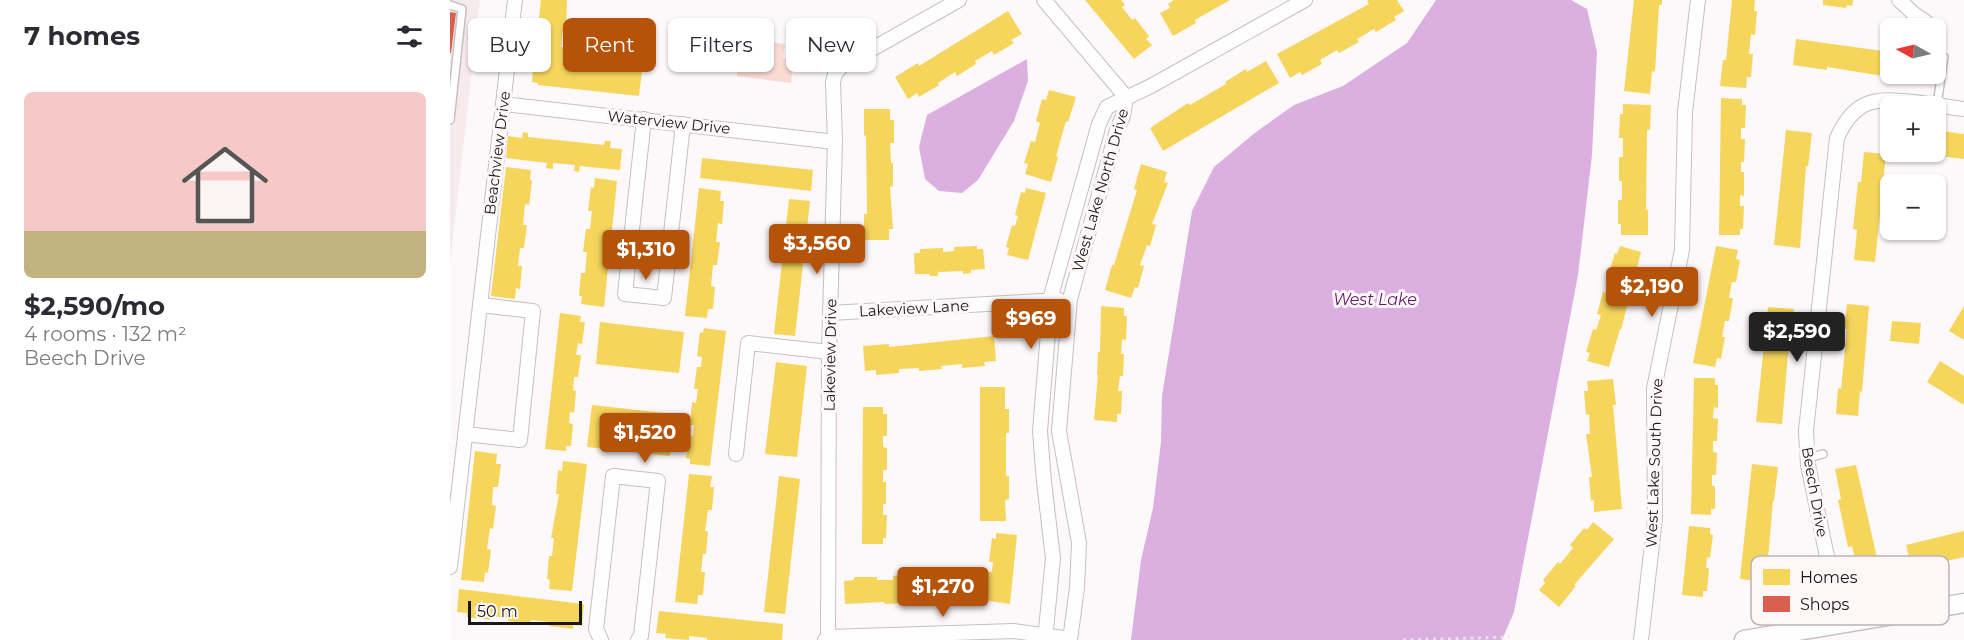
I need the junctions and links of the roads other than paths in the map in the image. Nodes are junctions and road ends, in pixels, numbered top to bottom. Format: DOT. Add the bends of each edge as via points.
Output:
graph roads {
  1 [pos="515,0"];
  2 [pos="959,0"];
  3 [pos="1044,0"];
  4 [pos="1305,0"];
  5 [pos="1698,0"];
  6 [pos="1899,0"];
  7 [pos="450,5"];
  8 [pos="1920,18"];
  9 [pos="1126,97"];
  10 [pos="1880,99"];
  11 [pos="503,104"];
  12 [pos="1946,106"];
  13 [pos="1964,109"];
  14 [pos="644,119"];
  15 [pos="450,120"];
  16 [pos="683,124"];
  17 [pos="836,142"];
  18 [pos="1070,299"];
  19 [pos="1051,300"];
  20 [pos="480,305"];
  21 [pos="830,313"];
  22 [pos="829,352"];
  23 [pos="465,434"];
  24 [pos="736,454"];
  25 [pos="1823,454"];
  26 [pos="1807,458"];
  27 [pos="1827,556"];
  28 [pos="450,567"];
  29 [pos="1964,603"];
  30 [pos="1949,606"];
  31 [pos="1835,625"];
  32 [pos="1045,638"];
  33 [pos="827,639"];
  34 [pos="601,640"];
  35 [pos="638,640"];
  36 [pos="1070,640"];
  37 [pos="1641,640"];
  38 [pos="1744,640"];
  1 -- 11 [label="street, Beachview Drive"];
  2 -- 17 [label="street, Lakeview Drive" via="838,69 833,82"];
  3 -- 9 [label="street"];
  4 -- 9 [label="street, West Lake North Drive"];
  5 -- 37 [label="street, West Lake South Drive" via="1685,112 1682,250 1654,388 1655,518"];
  6 -- 8 [label="street"];
  7 -- 15 [label="lane" via="462,9"];
  9 -- 18 [label="street, West Lake North Drive"];
  9 -- 19 [label="street, West Lake North Drive" via="1107,107 1099,124"];
  10 -- 26 [label="street, Beech Drive" via="1853,112 1835,146 1806,431"];
  11 -- 14 [label="street, Waterview Drive"];
  11 -- 20 [label="street, Beachview Drive"];
  12 -- 13 [label="street"];
  14 -- 16 [label="street, Waterview Drive"];
  14 -- 16 [label="street" via="625,294 664,298"];
  16 -- 17 [label="street, Waterview Drive"];
  17 -- 21 [label="street, Lakeview Drive"];
  18 -- 19 [label="street, Lakeview Lane"];
  18 -- 36 [label="street, West Lake North Drive" via="1059,431 1078,543"];
  19 -- 21 [label="street, Lakeview Lane"];
  19 -- 32 [label="street, West Lake North Drive" via="1040,431 1053,558"];
  20 -- 23 [label="street, Beachview Drive"];
  20 -- 23 [label="street" via="533,311 520,440"];
  21 -- 22 [label="street, Lakeview Drive"];
  22 -- 24 [label="street" via="748,343"];
  22 -- 33 [label="street, Lakeview Drive"];
  23 -- 28 [label="street, Beachview Drive"];
  25 -- 26 [label="lane"];
  26 -- 27 [label="street, Beech Drive"];
  29 -- 30 [label="street"];
  31 -- 38 [label="street"];
  32 -- 33 [label="street" via="1014,631"];
  32 -- 36 [label="street"];
  34 -- 35 [label="street" via="596,629 613,476 658,481"];
}
